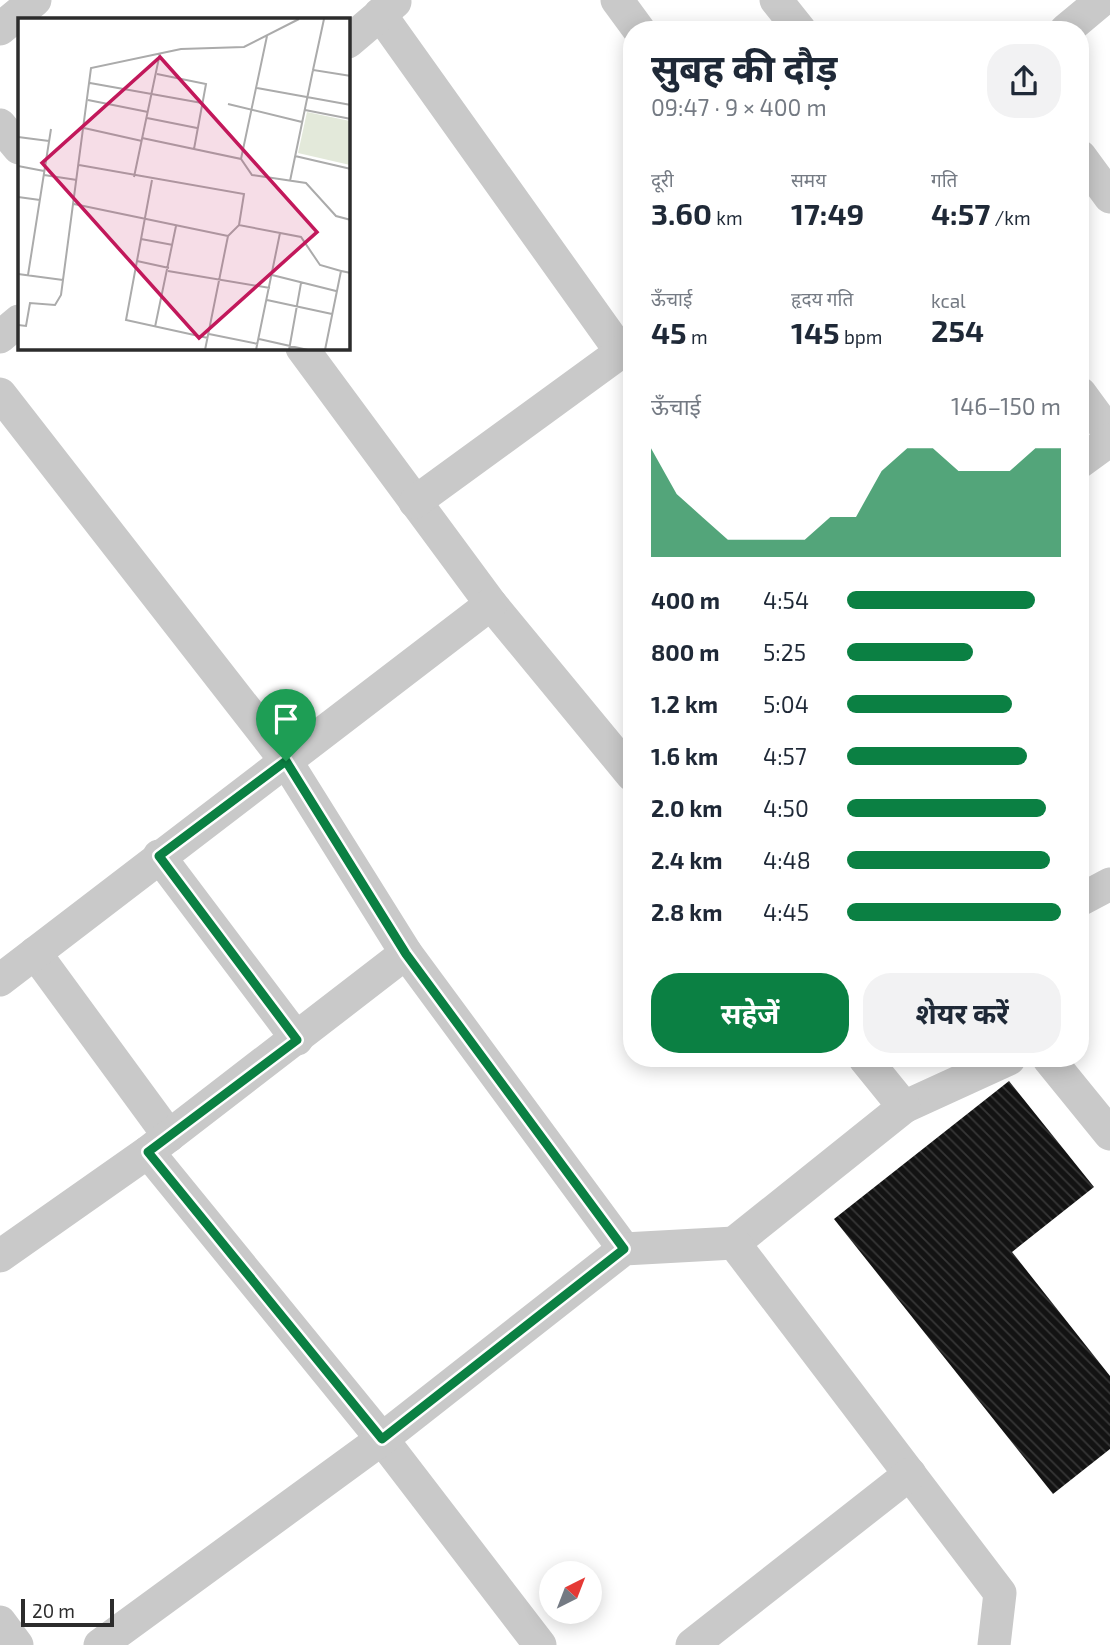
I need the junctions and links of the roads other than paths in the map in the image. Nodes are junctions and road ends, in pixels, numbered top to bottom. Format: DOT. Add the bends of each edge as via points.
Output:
graph roads {
  1 [pos="35,0"];
  2 [pos="617,0"];
  3 [pos="776,0"];
  4 [pos="1102,0"];
  5 [pos="388,7"];
  6 [pos="632,21"];
  7 [pos="793,21"];
  8 [pos="1077,21"];
  9 [pos="0,29"];
  10 [pos="350,40"];
  11 [pos="0,125"];
  12 [pos="18,147"];
  13 [pos="1089,168"];
  14 [pos="1110,197"];
  15 [pos="18,322"];
  16 [pos="0,337"];
  17 [pos="623,344"];
  18 [pos="303,350"];
  19 [pos="623,350"];
  20 [pos="0,394"];
  21 [pos="1089,405"];
  22 [pos="1110,433"];
  23 [pos="1110,440"];
  24 [pos="1089,456"];
  25 [pos="415,502"];
  26 [pos="491,604"];
  27 [pos="286,761"];
  28 [pos="623,764"];
  29 [pos="159,856"];
  30 [pos="1110,884"];
  31 [pos="1089,895"];
  32 [pos="35,953"];
  33 [pos="406,954"];
  34 [pos="0,980"];
  35 [pos="297,1040"];
  36 [pos="872,1067"];
  37 [pos="992,1067"];
  38 [pos="1056,1067"];
  39 [pos="904,1107"];
  40 [pos="1110,1133"];
  41 [pos="159,1144"];
  42 [pos="734,1243"];
  43 [pos="624,1249"];
  44 [pos="0,1256"];
  45 [pos="382,1439"];
  46 [pos="910,1474"];
  47 [pos="0,1622"];
  48 [pos="17,1645"];
  49 [pos="100,1645"];
  50 [pos="541,1645"];
  51 [pos="692,1645"];
  52 [pos="994,1645"];
  1 -- 9 [label="street"];
  2 -- 6 [label="street"];
  3 -- 7 [label="street"];
  4 -- 8 [label="street"];
  5 -- 10 [label="street"];
  5 -- 17 [label="street"];
  11 -- 12 [label="street"];
  13 -- 14 [label="street"];
  15 -- 16 [label="street"];
  18 -- 25 [label="street"];
  19 -- 25 [label="street"];
  20 -- 27 [label="street"];
  21 -- 22 [label="street"];
  23 -- 24 [label="street"];
  25 -- 26 [label="street"];
  26 -- 27 [label="street"];
  26 -- 28 [label="street"];
  27 -- 29 [label="street"];
  27 -- 33 [label="street"];
  29 -- 32 [label="street"];
  29 -- 35 [label="street"];
  30 -- 31 [label="street"];
  32 -- 34 [label="street"];
  32 -- 41 [label="street"];
  33 -- 35 [label="street"];
  33 -- 43 [label="street"];
  35 -- 41 [label="street"];
  36 -- 39 [label="street"];
  37 -- 39 [label="street"];
  38 -- 40 [label="street"];
  39 -- 42 [label="street"];
  41 -- 44 [label="street"];
  41 -- 45 [label="street"];
  42 -- 43 [label="street"];
  42 -- 46 [label="street"];
  43 -- 45 [label="street"];
  45 -- 49 [label="street"];
  45 -- 50 [label="street"];
  46 -- 51 [label="street"];
  46 -- 52 [label="street" via="1000,1593"];
  47 -- 48 [label="street"];
}
